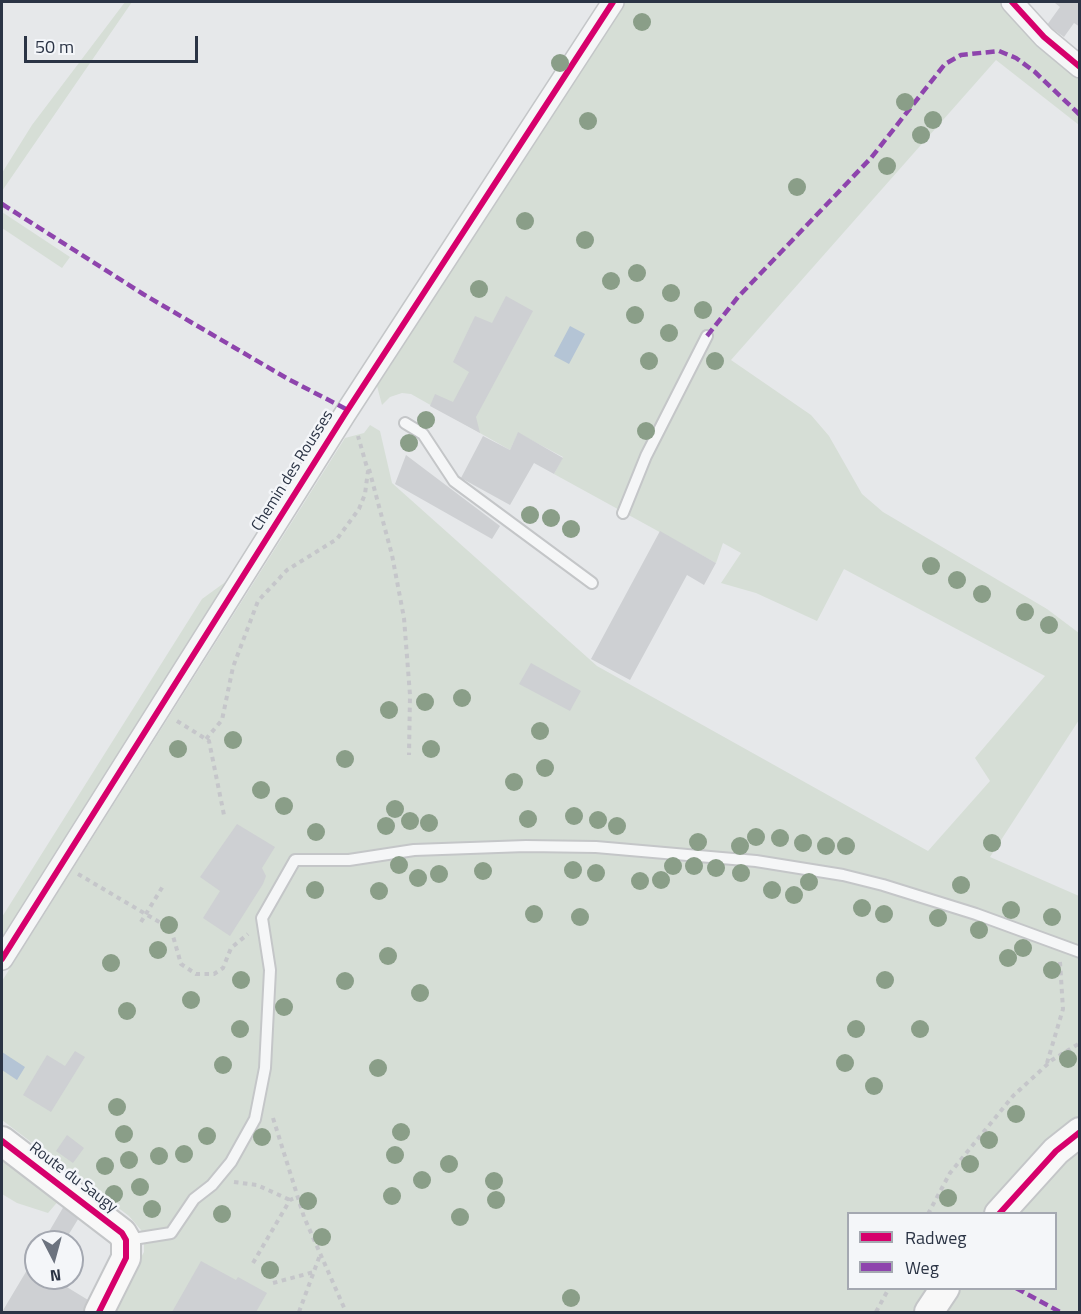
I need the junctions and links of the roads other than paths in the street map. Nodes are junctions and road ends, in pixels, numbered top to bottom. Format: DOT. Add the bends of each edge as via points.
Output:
graph roads {
  1 [pos="613,2"];
  2 [pos="1012,2"];
  3 [pos="1080,67"];
  4 [pos="707,336"];
  5 [pos="405,423"];
  6 [pos="623,513"];
  7 [pos="592,583"];
  8 [pos="1080,952"];
  9 [pos="2,959"];
  10 [pos="1080,1132"];
  11 [pos="2,1141"];
  12 [pos="1001,1212"];
  13 [pos="126,1240"];
  14 [pos="944,1290"];
  15 [pos="99,1312"];
  16 [pos="929,1312"];
  1 -- 9 [label="street, Chemin des Rousses" via="345,414"];
  2 -- 3 [label="street" via="1044,37"];
  4 -- 6 [label="lane" via="646,456"];
  5 -- 7 [label="lane" via="423,434 454,481"];
  8 -- 13 [label="lane" via="965,910 843,875 756,861 596,847 469,847 349,860 295,860 262,918 270,970 263,1086 250,1131 231,1162 194,1199 171,1233"];
  10 -- 12 [label="street" via="1056,1151"];
  11 -- 13 [label="street, Route du Saugy" via="113,1225"];
  13 -- 15 [label="street" via="126,1258"];
  14 -- 16 [label="street"];
}
